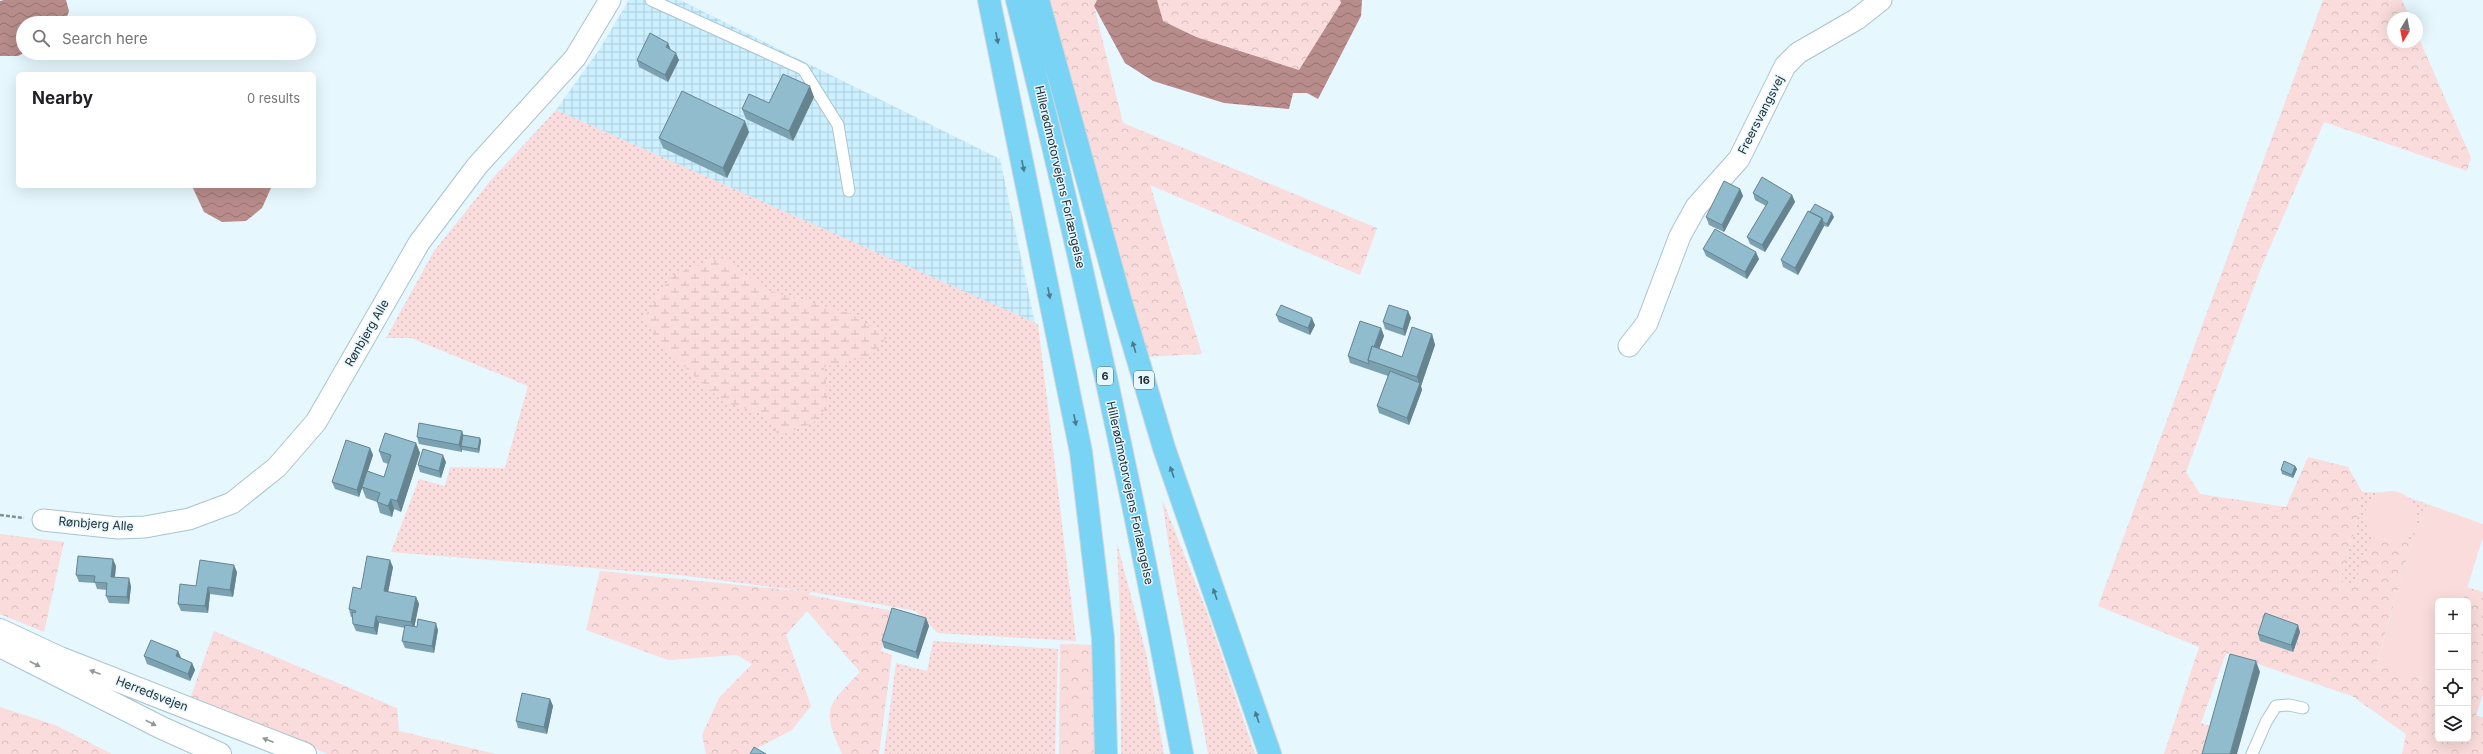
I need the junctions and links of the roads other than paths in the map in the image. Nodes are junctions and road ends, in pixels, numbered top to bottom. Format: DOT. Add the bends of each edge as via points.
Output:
graph roads {
  1 [pos="610,0"];
  2 [pos="651,0"];
  3 [pos="989,0"];
  4 [pos="1017,0"];
  5 [pos="1038,0"];
  6 [pos="1882,0"];
  7 [pos="849,191"];
  8 [pos="1629,346"];
  9 [pos="43,520"];
  10 [pos="0,630"];
  11 [pos="0,646"];
  12 [pos="2303,708"];
  13 [pos="220,754"];
  14 [pos="304,754"];
  15 [pos="1106,754"];
  16 [pos="1182,754"];
  17 [pos="1270,754"];
  18 [pos="2252,754"];
  1 -- 9 [label="street, Rønbjerg Alle" via="575,58 477,166 419,243 316,422 277,467 232,502 189,519 145,527 118,528"];
  2 -- 7 [label="lane" via="803,69 838,125"];
  3 -- 15 [label="highway, one-way" via="1081,452 1104,638"];
  4 -- 16 [label="highway, Hillerødmotorvejens Forlængelse / 6" via="1053,141 1137,520"];
  17 -- 5 [label="highway, 16, one-way" via="1164,448"];
  6 -- 8 [label="street, Freersvangsvej" via="1856,19 1798,53 1785,66 1739,159 1696,207 1680,236 1647,323"];
  14 -- 10 [label="street, Herredsvejen, one-way" via="60,658"];
  11 -- 13 [label="street, Herredsvejen, one-way" via="162,728"];
  12 -- 18 [label="lane" via="2276,706"];
}
